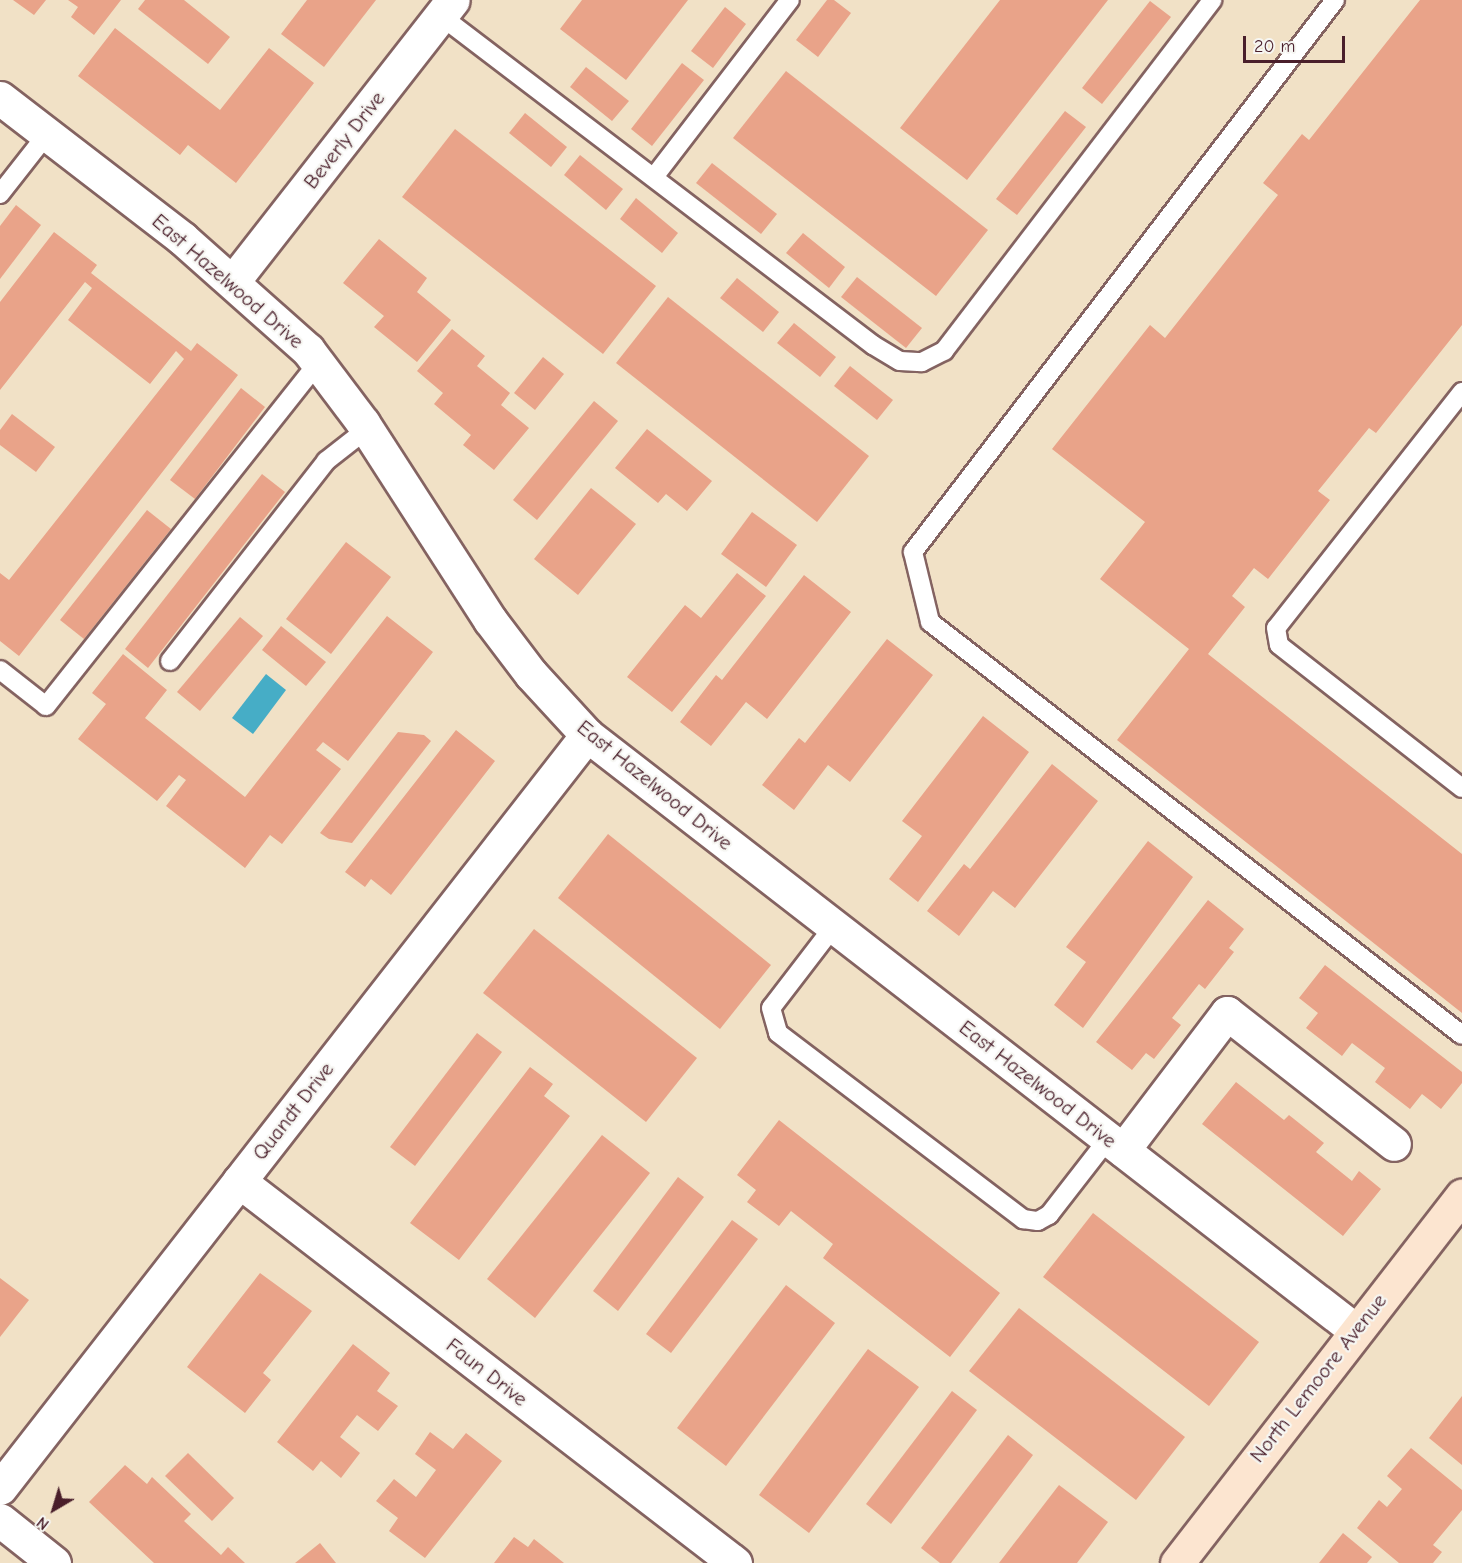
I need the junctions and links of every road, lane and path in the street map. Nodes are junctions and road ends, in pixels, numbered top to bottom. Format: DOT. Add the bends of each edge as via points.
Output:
graph roads {
  1 [pos="790,0"];
  2 [pos="1212,0"];
  3 [pos="1335,0"];
  4 [pos="447,8"];
  5 [pos="0,98"];
  6 [pos="47,134"];
  7 [pos="654,177"];
  8 [pos="0,194"];
  9 [pos="234,280"];
  10 [pos="318,363"];
  11 [pos="1462,392"];
  12 [pos="367,429"];
  13 [pos="170,661"];
  14 [pos="0,670"];
  15 [pos="587,735"];
  16 [pos="1460,784"];
  17 [pos="834,926"];
  18 [pos="1462,1035"];
  19 [pos="1394,1144"];
  20 [pos="1115,1145"];
  21 [pos="239,1181"];
  22 [pos="1462,1195"];
  23 [pos="1355,1330"];
  24 [pos="0,1488"];
  25 [pos="0,1520"];
  26 [pos="54,1563"];
  27 [pos="735,1563"];
  28 [pos="1177,1563"];
  1 -- 7 [label="lane"];
  2 -- 7 [label="lane" via="944,351 922,362 900,361 873,345"];
  3 -- 18 [label="lane" via="913,552 930,622"];
  4 -- 7 [label="lane"];
  4 -- 9 [label="street, Beverly Drive"];
  5 -- 6 [label="street, East Hazelwood Drive"];
  6 -- 8 [label="lane"];
  6 -- 9 [label="street, East Hazelwood Drive"];
  9 -- 10 [label="street, East Hazelwood Drive"];
  10 -- 12 [label="street, East Hazelwood Drive"];
  10 -- 14 [label="lane" via="46,706"];
  11 -- 16 [label="lane" via="1276,628 1279,645"];
  12 -- 13 [label="lane" via="326,461"];
  12 -- 15 [label="street, East Hazelwood Drive" via="490,620 531,674"];
  15 -- 17 [label="street, East Hazelwood Drive"];
  15 -- 21 [label="street, Quandt Drive"];
  17 -- 20 [label="street, East Hazelwood Drive"];
  17 -- 20 [label="lane" via="771,1008 772,1023 778,1033 1023,1219 1038,1221 1049,1215"];
  19 -- 20 [label="street" via="1227,1013"];
  20 -- 23 [label="street, East Hazelwood Drive"];
  21 -- 24 [label="street, Quandt Drive"];
  21 -- 27 [label="street, Faun Drive"];
  22 -- 23 [label="main road, North Lemoore Avenue"];
  23 -- 28 [label="main road, North Lemoore Avenue"];
  25 -- 26 [label="street"];
}
